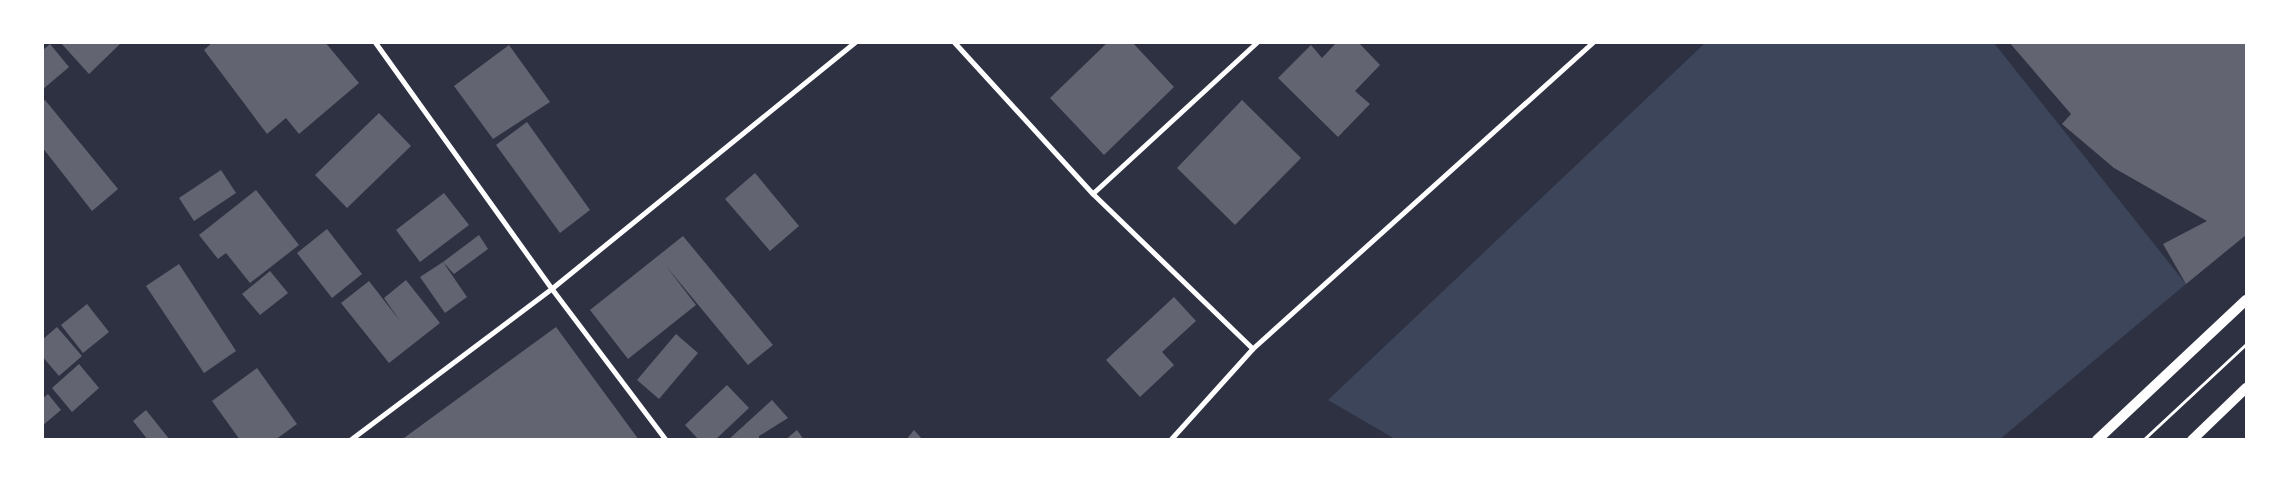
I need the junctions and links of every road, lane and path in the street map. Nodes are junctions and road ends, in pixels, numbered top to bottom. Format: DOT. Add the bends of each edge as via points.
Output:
graph roads {
  1 [pos="375,42"];
  2 [pos="856,42"];
  3 [pos="954,42"];
  4 [pos="1258,42"];
  5 [pos="1594,42"];
  6 [pos="1093,194"];
  7 [pos="552,289"];
  8 [pos="2246,300"];
  9 [pos="2246,345"];
  10 [pos="1253,349"];
  11 [pos="2246,388"];
  12 [pos="351,440"];
  13 [pos="666,440"];
  14 [pos="1171,440"];
  15 [pos="2097,440"];
  16 [pos="2144,440"];
  17 [pos="2192,440"];
  1 -- 7 [label="street"];
  2 -- 7 [label="street"];
  3 -- 6 [label="street"];
  4 -- 6 [label="street"];
  5 -- 10 [label="street"];
  6 -- 10 [label="street"];
  7 -- 12 [label="street"];
  7 -- 13 [label="street"];
  8 -- 15 [label="main road"];
  9 -- 16 [label="path"];
  10 -- 14 [label="street"];
  11 -- 17 [label="main road"];
}
